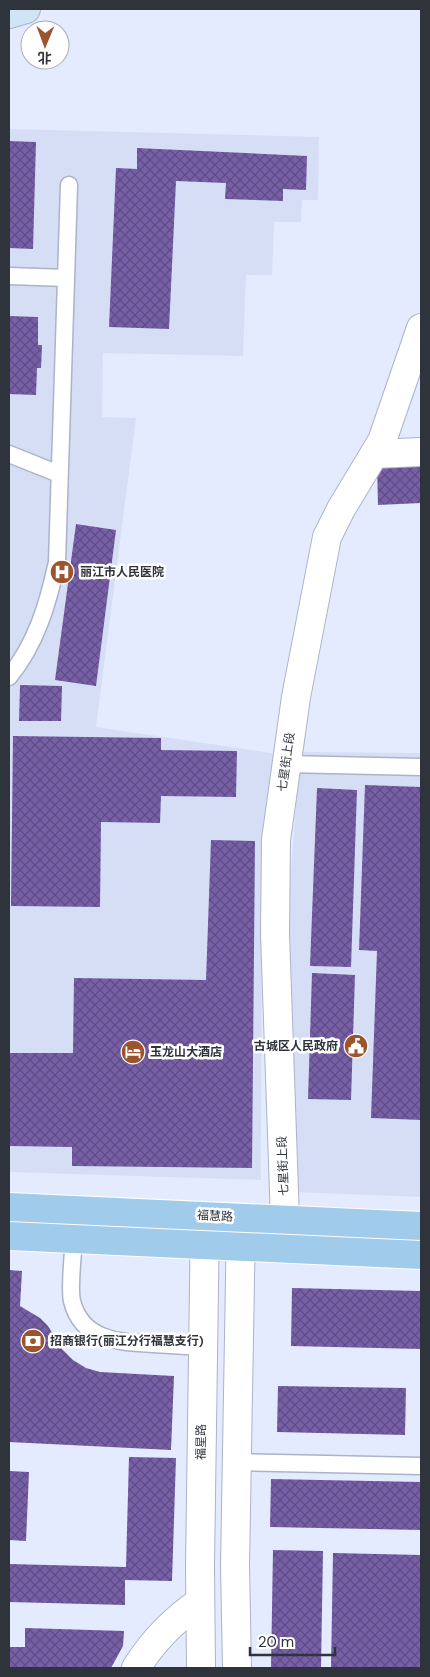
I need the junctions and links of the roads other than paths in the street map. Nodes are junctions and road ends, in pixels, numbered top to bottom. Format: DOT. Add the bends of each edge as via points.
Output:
graph roads {
  1 [pos="26,9"];
  2 [pos="9,14"];
  3 [pos="69,185"];
  4 [pos="9,276"];
  5 [pos="66,278"];
  6 [pos="421,328"];
  7 [pos="421,452"];
  8 [pos="9,454"];
  9 [pos="374,454"];
  10 [pos="59,474"];
  11 [pos="9,678"];
  12 [pos="286,764"];
  13 [pos="421,767"];
  14 [pos="9,1207"];
  15 [pos="205,1216"];
  16 [pos="241,1218"];
  17 [pos="285,1220"];
  18 [pos="421,1226"];
  19 [pos="9,1236"];
  20 [pos="74,1239"];
  21 [pos="205,1245"];
  22 [pos="240,1247"];
  23 [pos="421,1255"];
  24 [pos="203,1347"];
  25 [pos="236,1462"];
  26 [pos="421,1466"];
  27 [pos="200,1602"];
  28 [pos="136,1668"];
  29 [pos="201,1668"];
  30 [pos="238,1668"];
  1 -- 2 [label="street"];
  3 -- 5 [label="lane"];
  4 -- 5 [label="lane"];
  5 -- 10 [label="lane"];
  6 -- 9 [label="street, 七星街上段" via="382,441"];
  7 -- 9 [label="street"];
  8 -- 10 [label="lane"];
  9 -- 12 [label="street, 七星街上段" via="334,521 328,537"];
  10 -- 11 [label="lane" via="57,562 50,594 30,646"];
  12 -- 13 [label="lane"];
  12 -- 17 [label="street, 七星街上段" via="276,840 275,915"];
  14 -- 15 [label="main road, 福慧路"];
  15 -- 16 [label="main road, 福慧路"];
  15 -- 21 [label="street, 福星路"];
  16 -- 17 [label="main road, 福慧路"];
  16 -- 22 [label="street"];
  17 -- 18 [label="main road, 福慧路"];
  19 -- 20 [label="main road"];
  20 -- 21 [label="main road"];
  20 -- 24 [label="lane" via="71,1299 89,1328 118,1342"];
  21 -- 22 [label="main road"];
  21 -- 24 [label="street, 福星路"];
  22 -- 23 [label="main road"];
  22 -- 25 [label="street"];
  24 -- 27 [label="street, 福星路"];
  25 -- 26 [label="lane"];
  25 -- 30 [label="street"];
  27 -- 28 [label="street" via="161,1634"];
  27 -- 29 [label="street, 福星路"];
}
